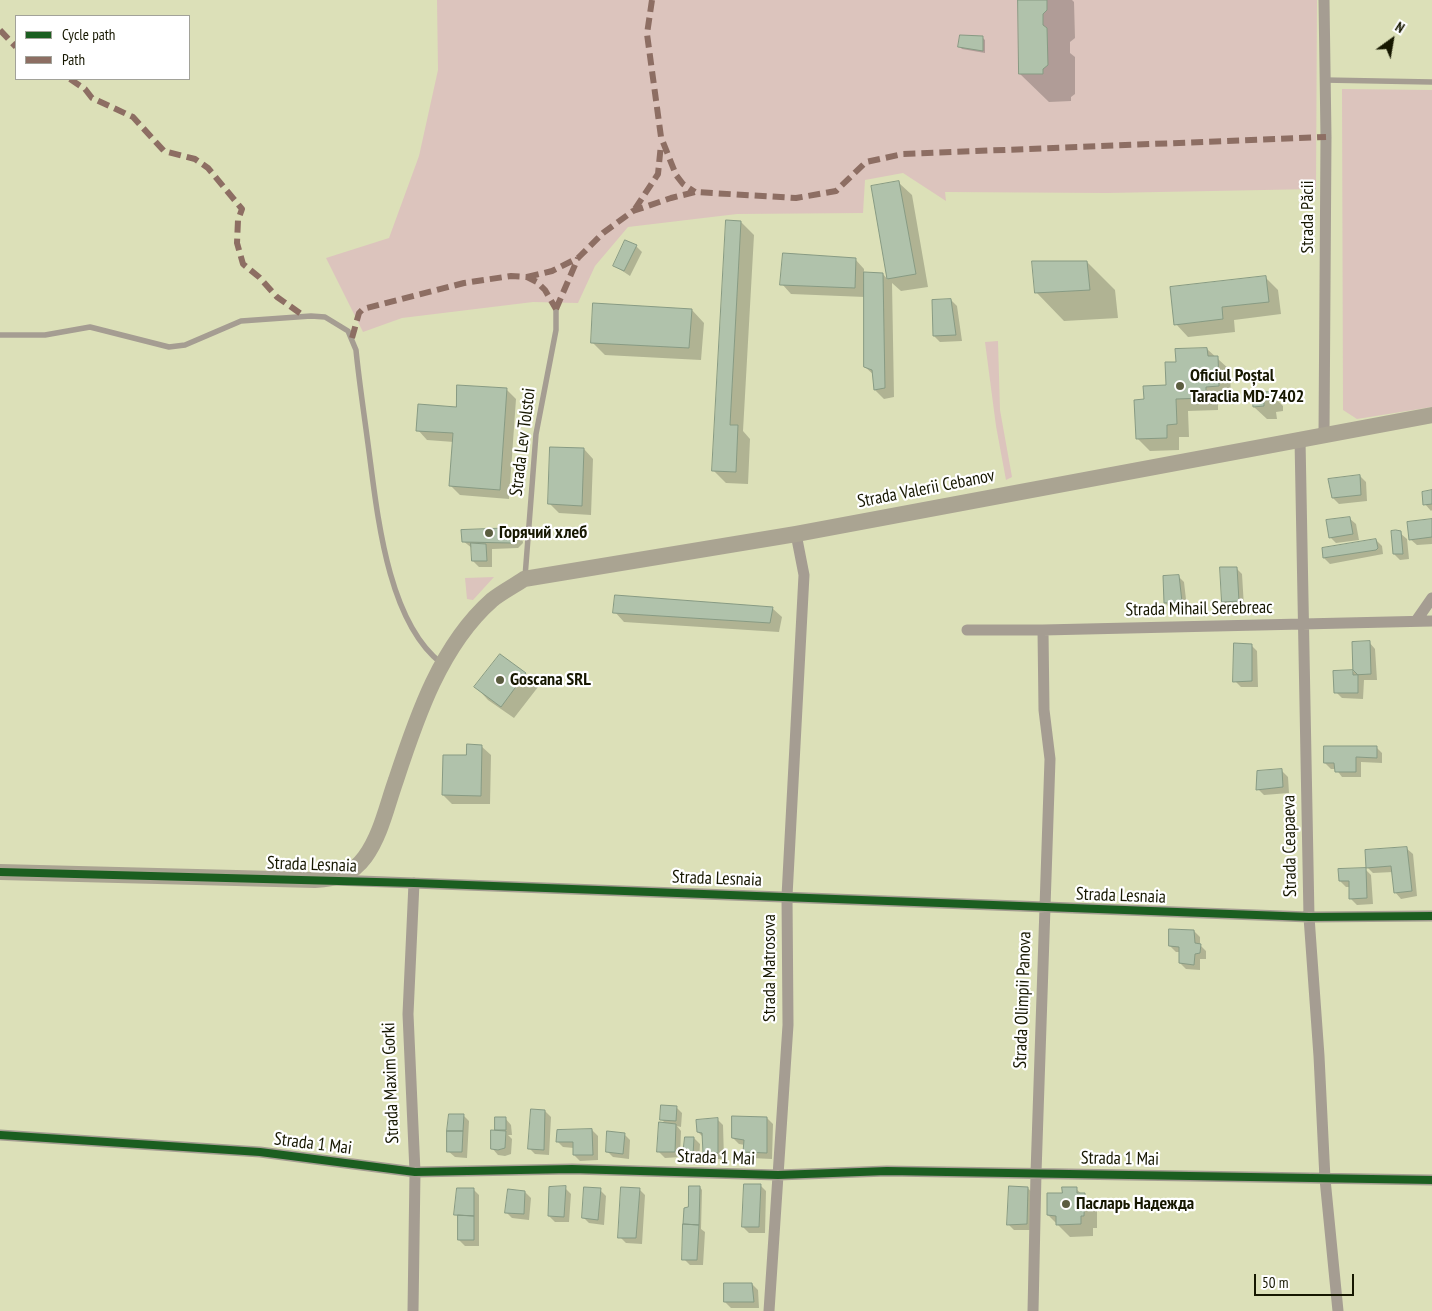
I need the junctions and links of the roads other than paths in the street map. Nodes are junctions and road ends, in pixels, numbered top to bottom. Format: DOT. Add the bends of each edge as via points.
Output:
graph roads {
  1 [pos="1324,0"];
  2 [pos="1324,80"];
  3 [pos="1432,82"];
  4 [pos="556,309"];
  5 [pos="0,336"];
  6 [pos="1432,415"];
  7 [pos="1324,435"];
  8 [pos="1300,440"];
  9 [pos="796,534"];
  10 [pos="524,579"];
  11 [pos="1432,598"];
  12 [pos="1416,621"];
  13 [pos="1432,621"];
  14 [pos="1302,624"];
  15 [pos="967,630"];
  16 [pos="1043,630"];
  17 [pos="443,664"];
  18 [pos="0,872"];
  19 [pos="315,880"];
  20 [pos="414,883"];
  21 [pos="786,896"];
  22 [pos="1044,908"];
  23 [pos="1432,916"];
  24 [pos="1309,917"];
  25 [pos="0,1135"];
  26 [pos="415,1172"];
  27 [pos="1036,1173"];
  28 [pos="778,1175"];
  29 [pos="1325,1178"];
  30 [pos="1432,1180"];
  31 [pos="413,1311"];
  32 [pos="769,1311"];
  33 [pos="1033,1311"];
  34 [pos="1338,1311"];
  1 -- 2 [label="street, Strada Păcii"];
  2 -- 3 [label="lane"];
  2 -- 7 [label="street, Strada Păcii"];
  4 -- 10 [label="lane, Strada Lev Tolstoi" via="556,330 536,434"];
  5 -- 17 [label="lane" via="45,335 90,327 169,347 185,346 241,321 311,316 325,317 348,331 356,350 379,528 404,612 421,644"];
  6 -- 7 [label="street, Strada Valerii Cebanov"];
  7 -- 8 [label="street, Strada Valerii Cebanov"];
  8 -- 9 [label="street, Strada Valerii Cebanov"];
  8 -- 14 [label="street, Strada Ceapaeva"];
  9 -- 10 [label="street, Strada Valerii Cebanov"];
  9 -- 21 [label="street, Strada Matrosova" via="804,575"];
  10 -- 17 [label="street, Strada Valerii Cebanov" via="493,599 453,646"];
  11 -- 12 [label="street"];
  12 -- 13 [label="street, Strada Mihail Serebreac"];
  12 -- 14 [label="street, Strada Mihail Serebreac"];
  14 -- 16 [label="street, Strada Mihail Serebreac"];
  14 -- 24 [label="street, Strada Ceapaeva"];
  15 -- 16 [label="street, Strada Mihail Serebreac"];
  16 -- 22 [label="street, Strada Olimpii Panova" via="1044,710 1050,759"];
  17 -- 19 [label="street" via="413,730 372,847 352,871 336,879"];
  18 -- 19 [label="street, Strada Lesnaia"];
  19 -- 20 [label="street, Strada Lesnaia"];
  20 -- 21 [label="street, Strada Lesnaia"];
  20 -- 26 [label="street, Strada Maxim Gorki" via="408,1014"];
  21 -- 22 [label="street, Strada Lesnaia"];
  21 -- 28 [label="street, Strada Matrosova" via="788,1025"];
  22 -- 24 [label="street, Strada Lesnaia"];
  22 -- 27 [label="street, Strada Olimpii Panova"];
  23 -- 24 [label="street, Strada Lesnaia"];
  24 -- 29 [label="street, Strada Ceapaeva"];
  25 -- 26 [label="street, Strada 1 Mai" via="260,1152"];
  26 -- 28 [label="street, Strada 1 Mai" via="572,1169"];
  26 -- 31 [label="street, Strada Maxim Gorki"];
  27 -- 28 [label="street, Strada 1 Mai" via="887,1171"];
  27 -- 29 [label="street, Strada 1 Mai"];
  27 -- 33 [label="street, Strada Olimpii Panova"];
  28 -- 32 [label="street, Strada Matrosova"];
  29 -- 30 [label="street, Strada 1 Mai"];
  29 -- 34 [label="street, Strada Ceapaeva"];
}
